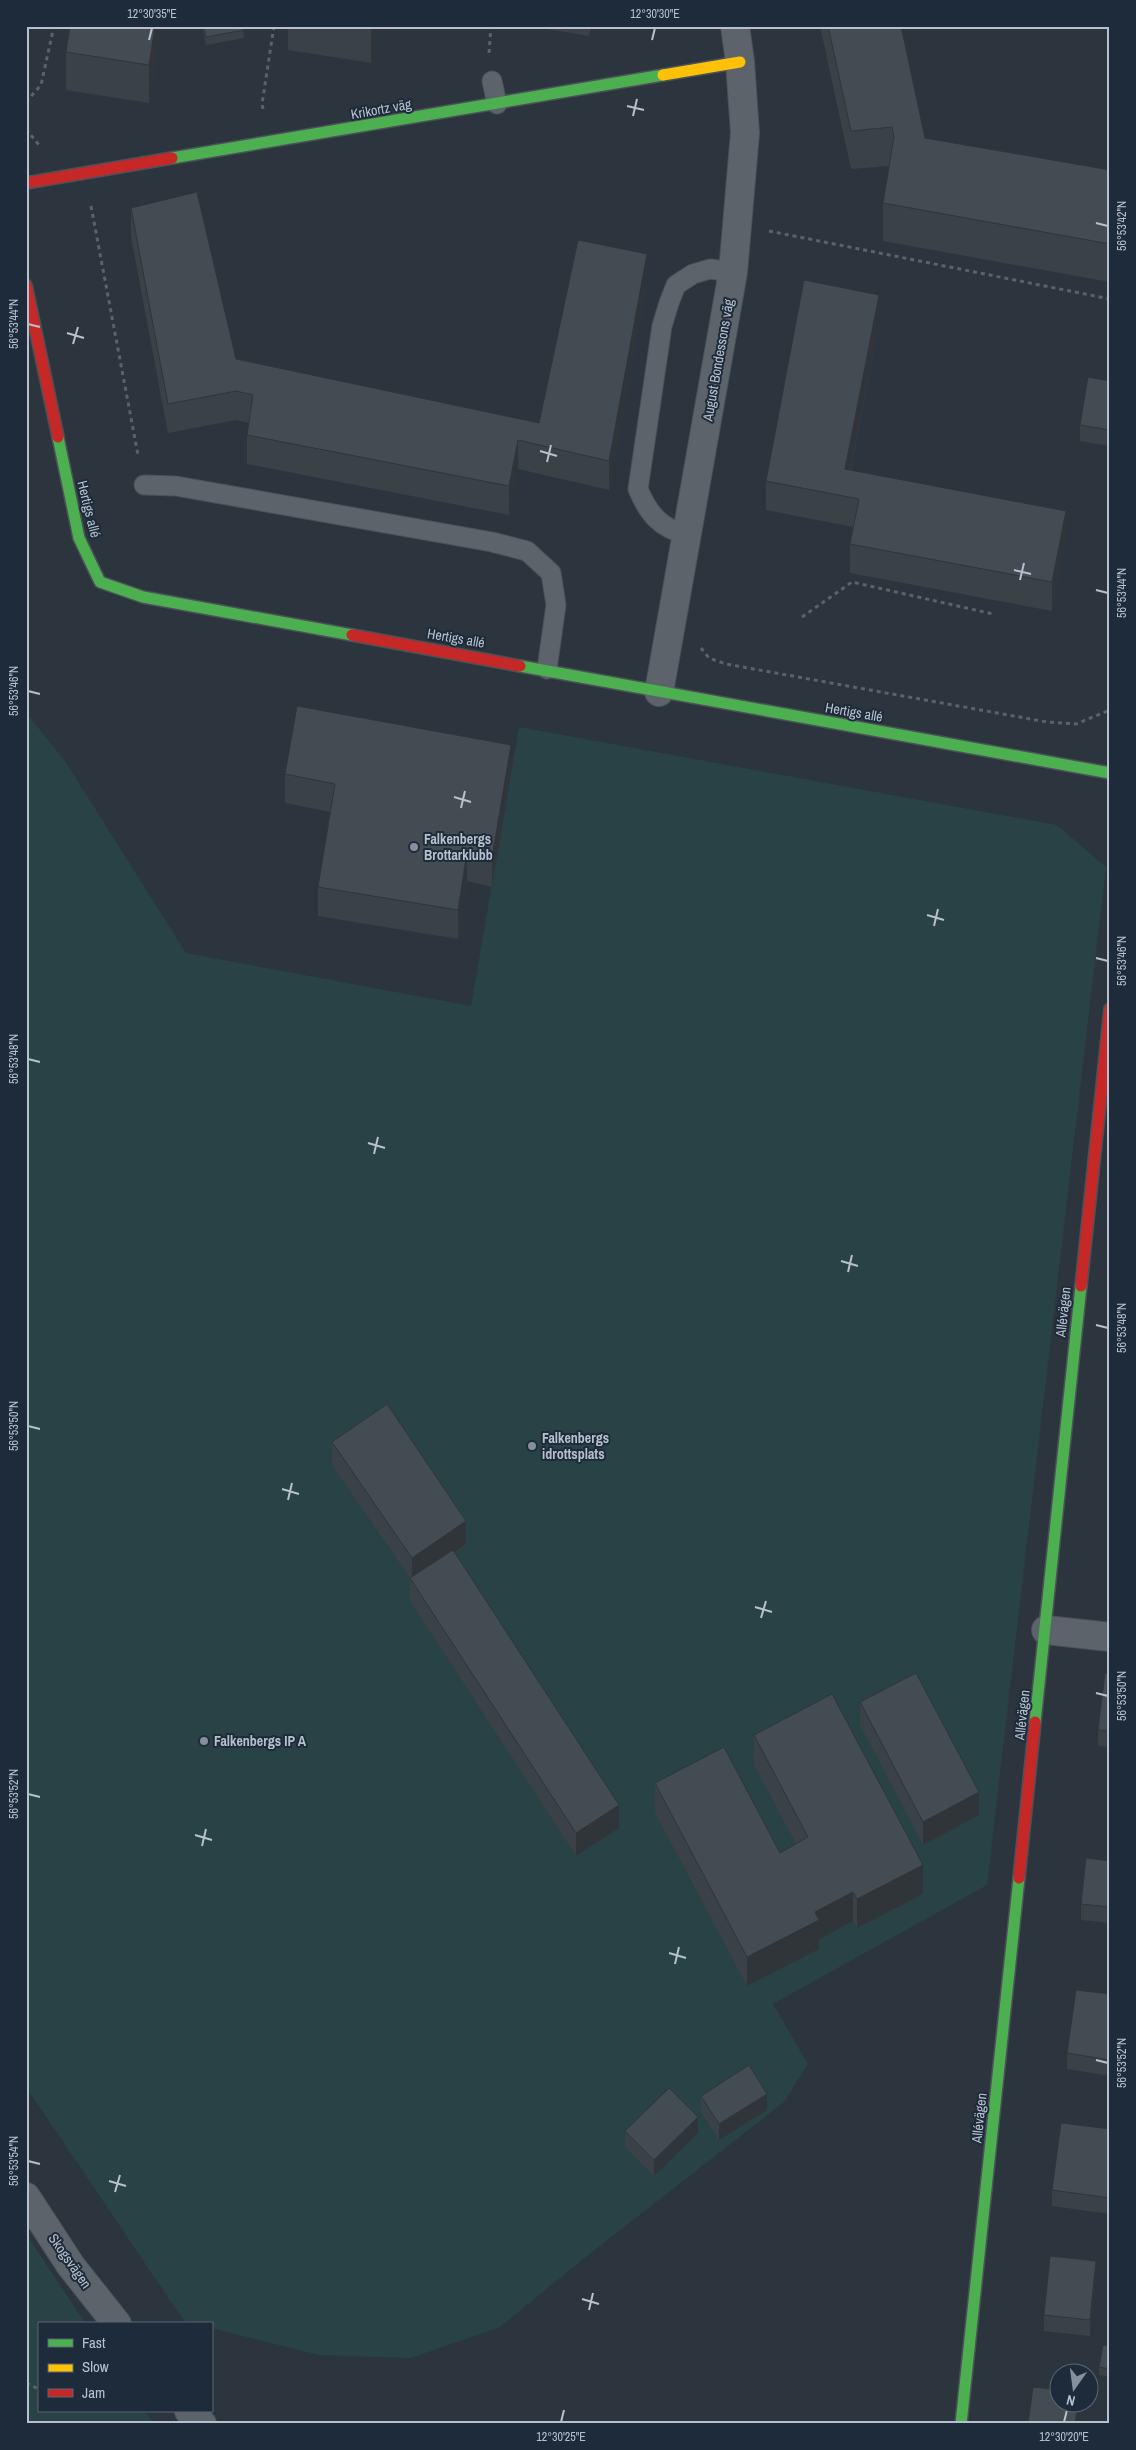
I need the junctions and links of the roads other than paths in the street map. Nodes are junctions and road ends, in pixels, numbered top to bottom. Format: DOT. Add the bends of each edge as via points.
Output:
graph roads {
  1 [pos="735,26"];
  2 [pos="740,62"];
  3 [pos="492,81"];
  4 [pos="497,104"];
  5 [pos="26,183"];
  6 [pos="733,272"];
  7 [pos="26,285"];
  8 [pos="144,485"];
  9 [pos="688,534"];
  10 [pos="547,669"];
  11 [pos="659,692"];
  12 [pos="1110,773"];
  13 [pos="1110,1009"];
  14 [pos="1046,1630"];
  15 [pos="1110,1637"];
  16 [pos="26,2197"];
  17 [pos="115,2322"];
  18 [pos="190,2412"];
  19 [pos="202,2424"];
  20 [pos="961,2424"];
  1 -- 2 [label="street, August Bondessons väg"];
  2 -- 4 [label="street, Krikortz väg"];
  2 -- 6 [label="street, August Bondessons väg" via="746,133"];
  3 -- 4 [label="lane"];
  4 -- 5 [label="street, Krikortz väg"];
  6 -- 9 [label="street, August Bondessons väg"];
  6 -- 9 [label="lane" via="710,269 693,274 676,285 662,326 638,489 644,505 659,522 672,532"];
  7 -- 10 [label="street, Hertigs allé" via="79,538 100,582 143,597"];
  8 -- 10 [label="lane" via="185,488 482,540 527,551 551,573 556,605"];
  9 -- 11 [label="street, August Bondessons väg"];
  10 -- 11 [label="street, Hertigs allé"];
  11 -- 12 [label="street, Hertigs allé"];
  13 -- 14 [label="street, Allévägen"];
  14 -- 15 [label="street"];
  14 -- 20 [label="street, Allévägen"];
  16 -- 17 [label="street, Skogsvägen" via="71,2266"];
  18 -- 19 [label="street"];
}
